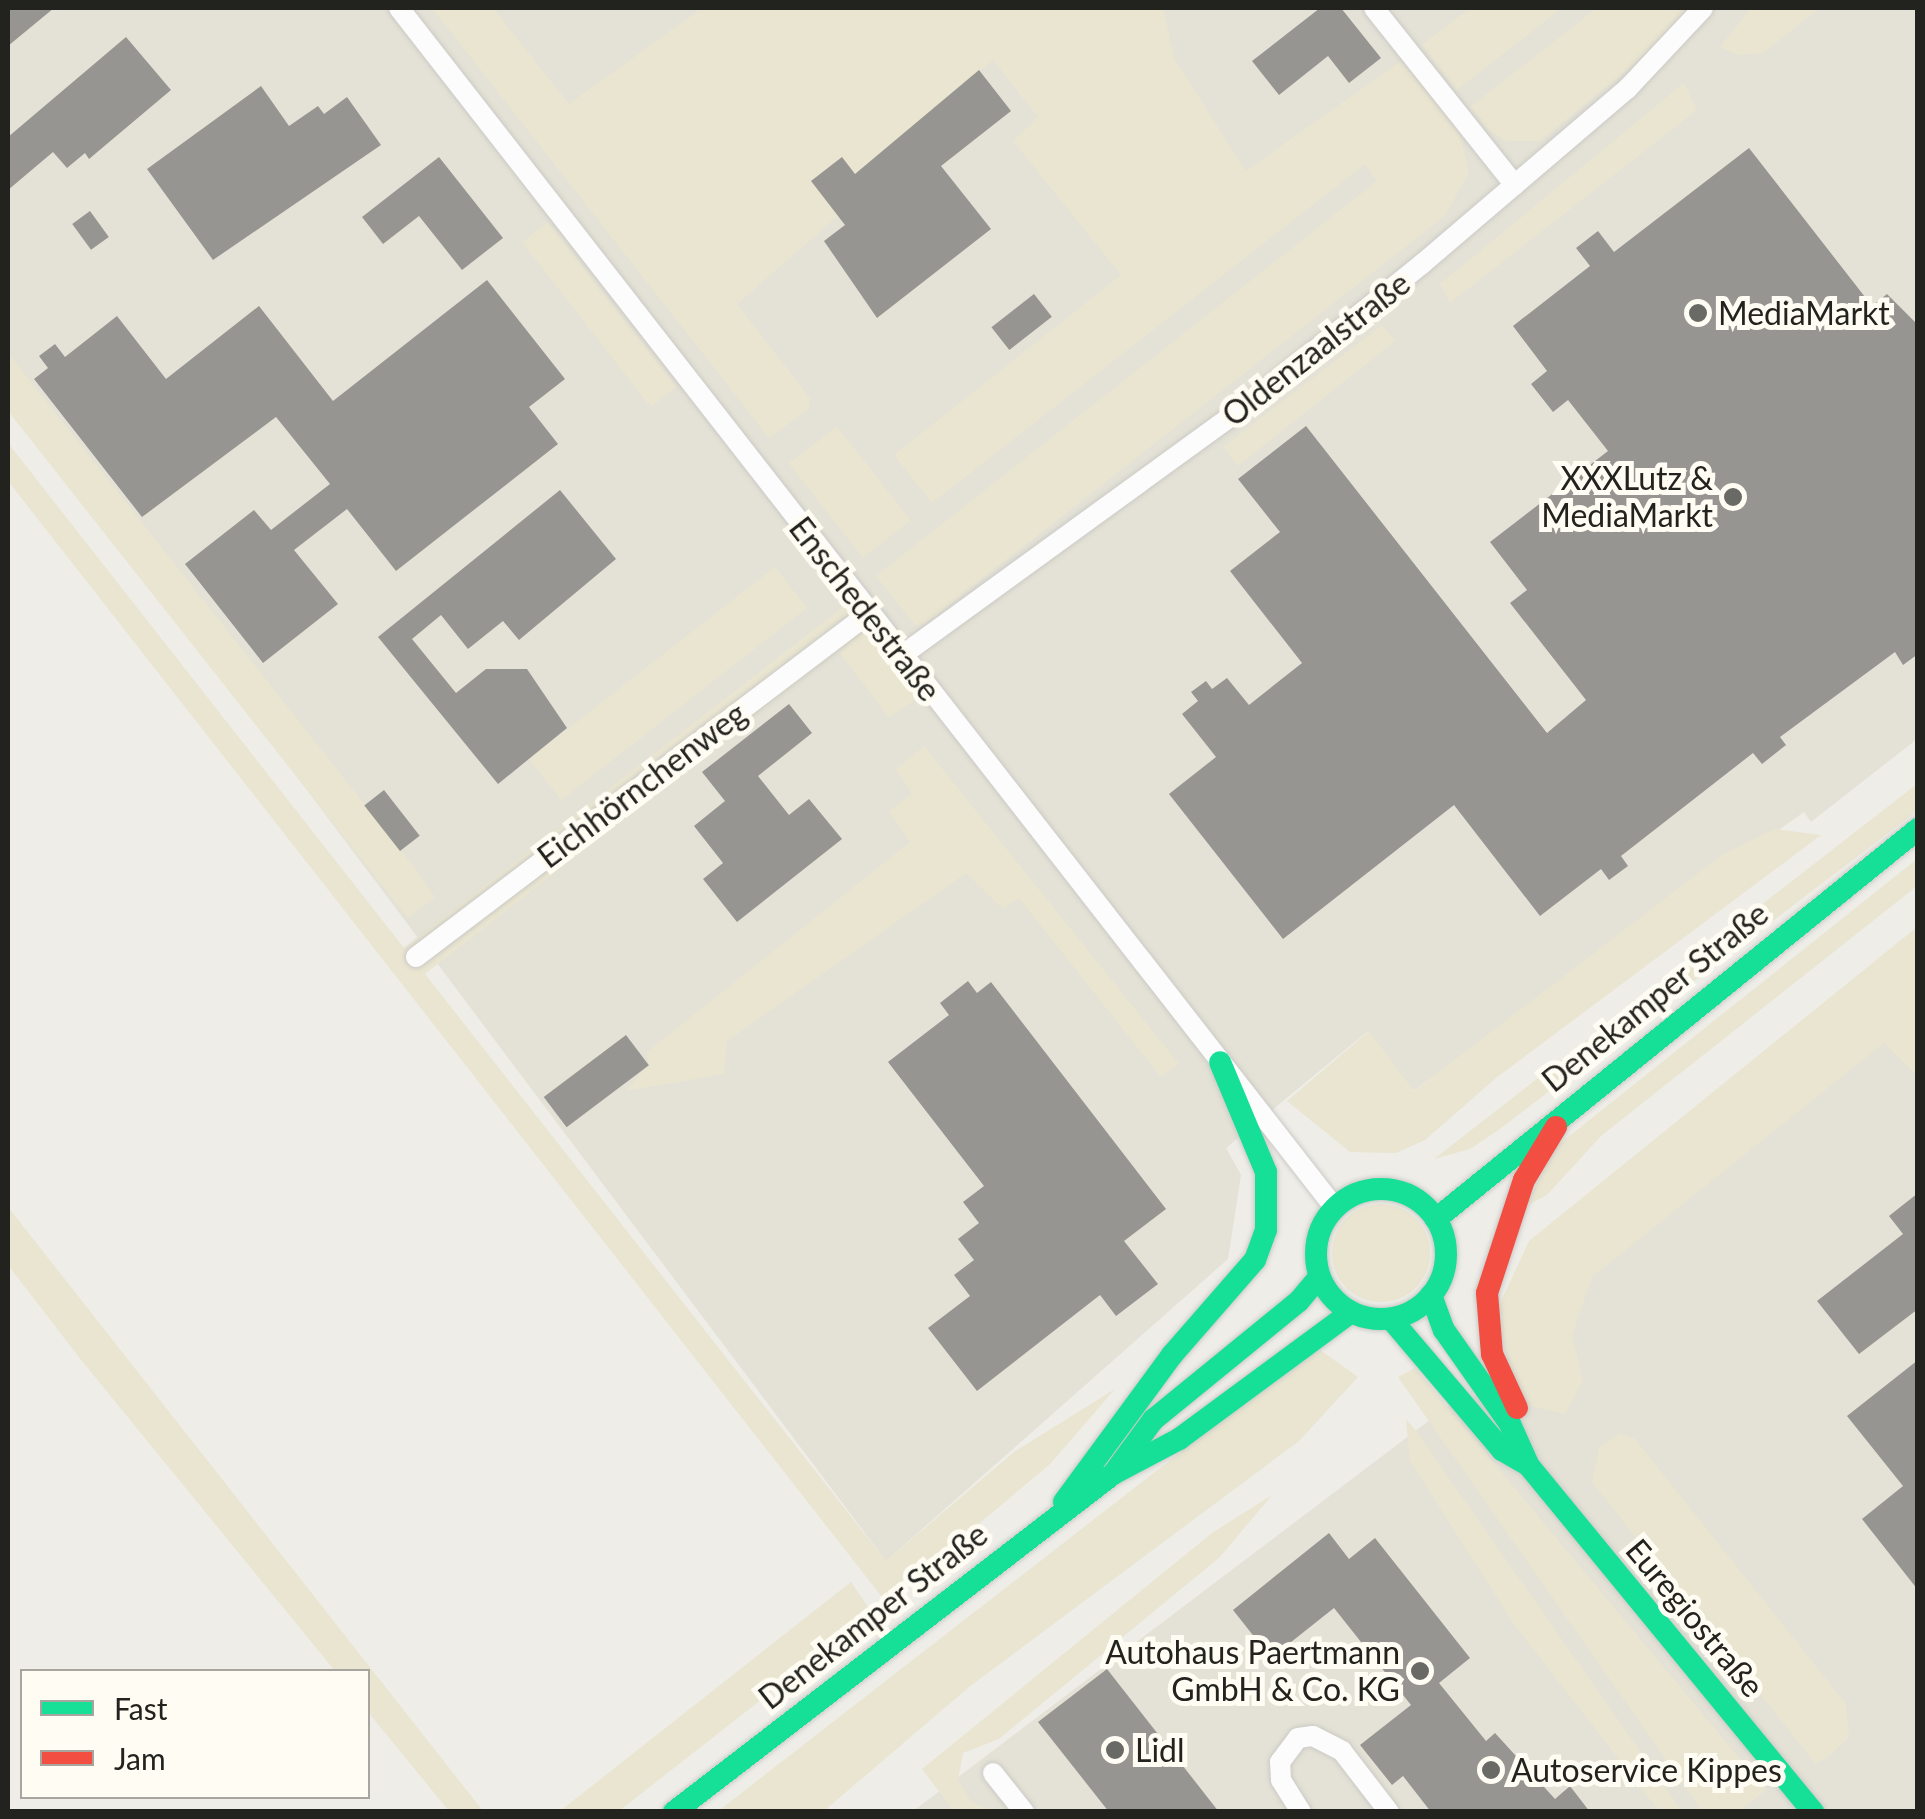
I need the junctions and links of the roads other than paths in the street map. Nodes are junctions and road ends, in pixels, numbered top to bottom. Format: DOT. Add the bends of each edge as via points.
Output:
graph roads {
  1 [pos="400,8"];
  2 [pos="1374,8"];
  3 [pos="1703,8"];
  4 [pos="1516,185"];
  5 [pos="868,614"];
  6 [pos="900,656"];
  7 [pos="1918,829"];
  8 [pos="416,956"];
  9 [pos="1220,1062"];
  10 [pos="1575,1102"];
  11 [pos="1335,1208"];
  12 [pos="1436,1219"];
  13 [pos="1320,1276"];
  14 [pos="1431,1296"];
  15 [pos="1352,1312"];
  16 [pos="1391,1318"];
  17 [pos="1529,1466"];
  18 [pos="1113,1474"];
  19 [pos="1052,1519"];
  20 [pos="993,1773"];
  21 [pos="1802,1808"];
  22 [pos="674,1812"];
  23 [pos="1024,1812"];
  24 [pos="1301,1812"];
  25 [pos="1390,1812"];
  1 -- 5 [label="street, Enschedestraße"];
  2 -- 4 [label="street"];
  3 -- 4 [label="street, Oldenzaalstraße" via="1627,89"];
  4 -- 6 [label="street, Oldenzaalstraße" via="1251,402"];
  5 -- 6 [label="street, Enschedestraße"];
  5 -- 8 [label="street, Eichhörnchenweg"];
  6 -- 9 [label="street, Enschedestraße"];
  7 -- 10 [label="main road, Denekamper Straße"];
  9 -- 11 [label="street, Enschedestraße"];
  9 -- 19 [label="main road" via="1266,1172 1266,1230 1255,1260 1172,1354"];
  10 -- 12 [label="main road, Denekamper Straße"];
  10 -- 17 [label="main road" via="1524,1180 1487,1294 1492,1354 1523,1418"];
  11 -- 12 [label="main road" via="1368,1190 1388,1190 1423,1205"];
  11 -- 13 [label="main road" via="1317,1240"];
  12 -- 14 [label="main road" via="1446,1250"];
  13 -- 15 [label="main road"];
  13 -- 18 [label="main road, Denekamper Straße" via="1299,1301 1154,1420"];
  14 -- 16 [label="main road"];
  14 -- 17 [label="main road, Euregiostraße" via="1444,1330 1510,1424"];
  15 -- 16 [label="main road"];
  15 -- 18 [label="main road, Denekamper Straße" via="1179,1439"];
  16 -- 17 [label="main road, Euregiostraße" via="1502,1450"];
  17 -- 21 [label="main road, Euregiostraße"];
  18 -- 19 [label="main road, Denekamper Straße"];
  19 -- 22 [label="main road, Denekamper Straße"];
  20 -- 23 [label="street"];
  24 -- 25 [label="street" via="1280,1780 1280,1762 1298,1738 1314,1736 1342,1751"];
}
